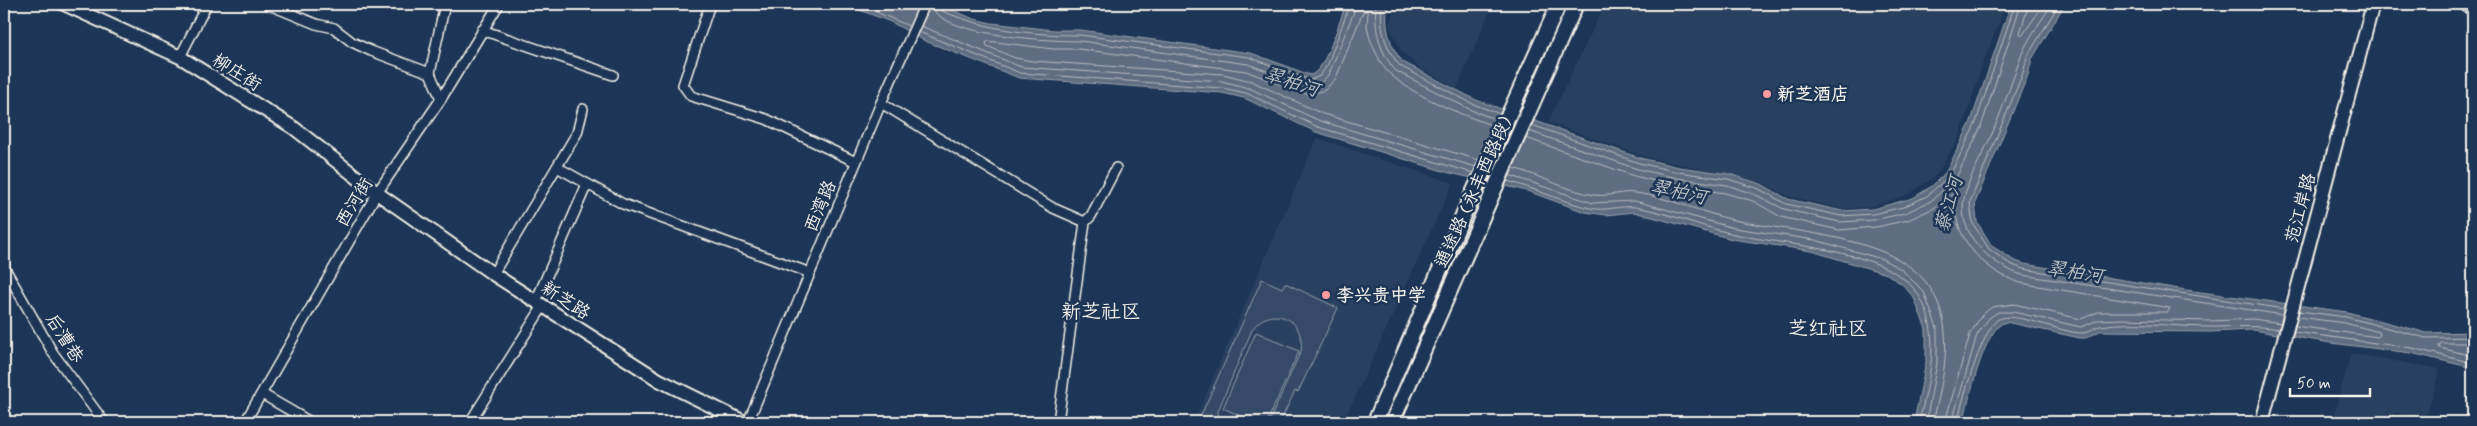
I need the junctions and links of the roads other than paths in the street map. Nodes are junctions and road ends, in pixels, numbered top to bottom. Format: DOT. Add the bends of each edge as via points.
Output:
graph roads {
  1 [pos="64,4"];
  2 [pos="207,4"];
  3 [pos="267,4"];
  4 [pos="445,4"];
  5 [pos="498,4"];
  6 [pos="710,4"];
  7 [pos="925,4"];
  8 [pos="1559,4"];
  9 [pos="1576,4"];
  10 [pos="2373,4"];
  11 [pos="2465,4"];
  12 [pos="2473,9"];
  13 [pos="482,30"];
  14 [pos="180,57"];
  15 [pos="430,73"];
  16 [pos="614,75"];
  17 [pos="441,99"];
  18 [pos="880,103"];
  19 [pos="583,109"];
  20 [pos="856,162"];
  21 [pos="558,167"];
  22 [pos="1116,168"];
  23 [pos="587,184"];
  24 [pos="377,193"];
  25 [pos="1085,222"];
  26 [pos="4,267"];
  27 [pos="810,273"];
  28 [pos="493,274"];
  29 [pos="540,304"];
  30 [pos="262,394"];
  31 [pos="104,422"];
  32 [pos="245,422"];
  33 [pos="310,422"];
  34 [pos="470,422"];
  35 [pos="744,422"];
  36 [pos="748,422"];
  37 [pos="1058,422"];
  38 [pos="1375,422"];
  39 [pos="1392,422"];
  40 [pos="2262,422"];
  1 -- 14 [label="main road, 柳庄街"];
  2 -- 14 [label="street"];
  3 -- 15 [label="street" via="334,28 371,51"];
  4 -- 15 [label="street"];
  5 -- 13 [label="street, 西河街"];
  6 -- 20 [label="street" via="683,85 691,96 766,119"];
  7 -- 18 [label="street, 西湾路"];
  8 -- 38 [label="main road, 通途路 (永丰西路段)"];
  9 -- 39 [label="main road, 通途路 (永丰西路段)"];
  10 -- 40 [label="main road, 范江岸路"];
  11 -- 12 [label="main road"];
  13 -- 16 [label="street"];
  13 -- 17 [label="street, 西河街"];
  14 -- 24 [label="main road, 柳庄街" via="294,128"];
  15 -- 17 [label="street"];
  17 -- 24 [label="street, 西河街"];
  18 -- 20 [label="street, 西湾路"];
  18 -- 25 [label="street" via="1053,208"];
  19 -- 21 [label="street" via="577,132"];
  20 -- 27 [label="street, 西湾路"];
  21 -- 23 [label="street"];
  21 -- 28 [label="street"];
  22 -- 25 [label="street"];
  23 -- 27 [label="street" via="623,204"];
  23 -- 29 [label="street"];
  24 -- 28 [label="main road, 新芝路"];
  24 -- 30 [label="street, 西河街"];
  25 -- 37 [label="street"];
  26 -- 31 [label="street, 后漕巷" via="53,354"];
  27 -- 36 [label="street, 西湾路"];
  28 -- 29 [label="main road, 新芝路"];
  29 -- 34 [label="street"];
  29 -- 35 [label="main road, 新芝路" via="660,380"];
  30 -- 32 [label="street, 西河街"];
  30 -- 33 [label="street"];
}
